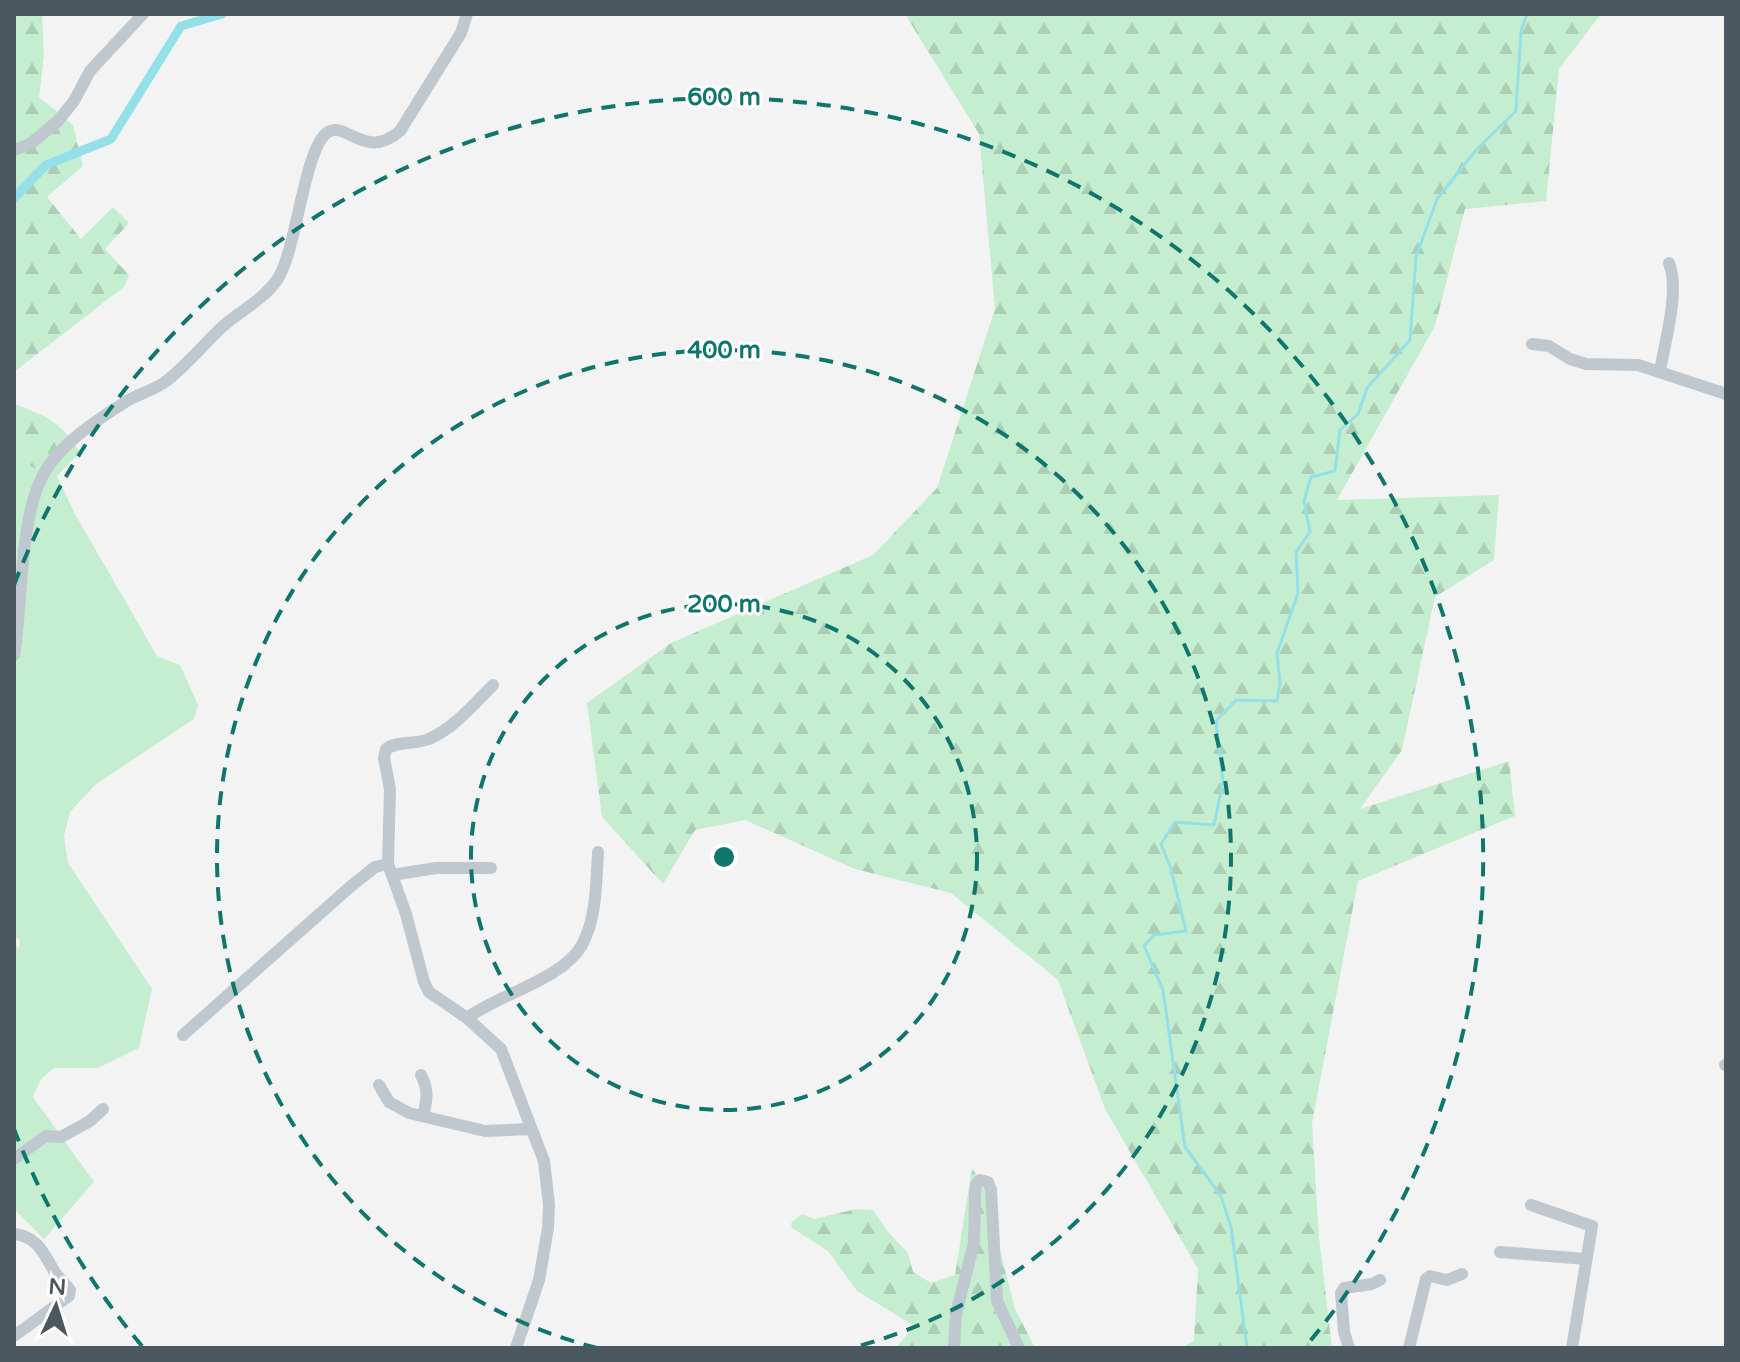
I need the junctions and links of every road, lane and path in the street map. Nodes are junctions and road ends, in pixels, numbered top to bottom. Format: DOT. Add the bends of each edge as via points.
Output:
graph roads {
  1 [pos="143,14"];
  2 [pos="467,14"];
  3 [pos="14,150"];
  4 [pos="1669,263"];
  5 [pos="1532,344"];
  6 [pos="1660,371"];
  7 [pos="1726,394"];
  8 [pos="14,655"];
  9 [pos="493,685"];
  10 [pos="598,852"];
  11 [pos="491,868"];
  12 [pos="390,870"];
  13 [pos="467,1018"];
  14 [pos="183,1035"];
  15 [pos="421,1075"];
  16 [pos="379,1085"];
  17 [pos="103,1109"];
  18 [pos="423,1116"];
  19 [pos="530,1129"];
  20 [pos="14,1159"];
  21 [pos="1531,1205"];
  22 [pos="15,1234"];
  23 [pos="1500,1252"];
  24 [pos="1586,1259"];
  25 [pos="1462,1274"];
  26 [pos="1380,1280"];
  27 [pos="14,1336"];
  28 [pos="516,1348"];
  29 [pos="954,1348"];
  30 [pos="1019,1348"];
  31 [pos="1349,1348"];
  32 [pos="1409,1348"];
  33 [pos="1572,1348"];
  1 -- 3 [label="street" via="90,71 58,121"];
  2 -- 8 [label="street" via="461,33 392,138 367,143 341,131 324,135 286,260 267,292 163,383 85,430 51,463 27,533"];
  4 -- 6 [label="street" via="1673,288"];
  5 -- 6 [label="street" via="1549,346 1586,364"];
  6 -- 7 [label="street"];
  9 -- 12 [label="street" via="464,715 428,739 386,749"];
  10 -- 13 [label="street" via="595,903 583,944 539,979"];
  11 -- 12 [label="street"];
  12 -- 13 [label="street" via="429,992"];
  12 -- 14 [label="street" via="375,867"];
  13 -- 19 [label="street" via="501,1049"];
  15 -- 18 [label="street" via="428,1100"];
  16 -- 18 [label="street" via="389,1102"];
  17 -- 20 [label="street" via="61,1137 46,1136"];
  18 -- 19 [label="street" via="485,1131"];
  19 -- 28 [label="street" via="547,1176 548,1228 539,1280"];
  21 -- 24 [label="street" via="1592,1226"];
  22 -- 27 [label="street" via="26,1235 45,1252 70,1290 69,1296"];
  23 -- 24 [label="street"];
  24 -- 33 [label="street"];
  25 -- 32 [label="street" via="1426,1279"];
  26 -- 31 [label="street" via="1341,1293"];
  29 -- 30 [label="street" via="956,1314 974,1243 976,1185 984,1180 991,1190 997,1301"];
}
